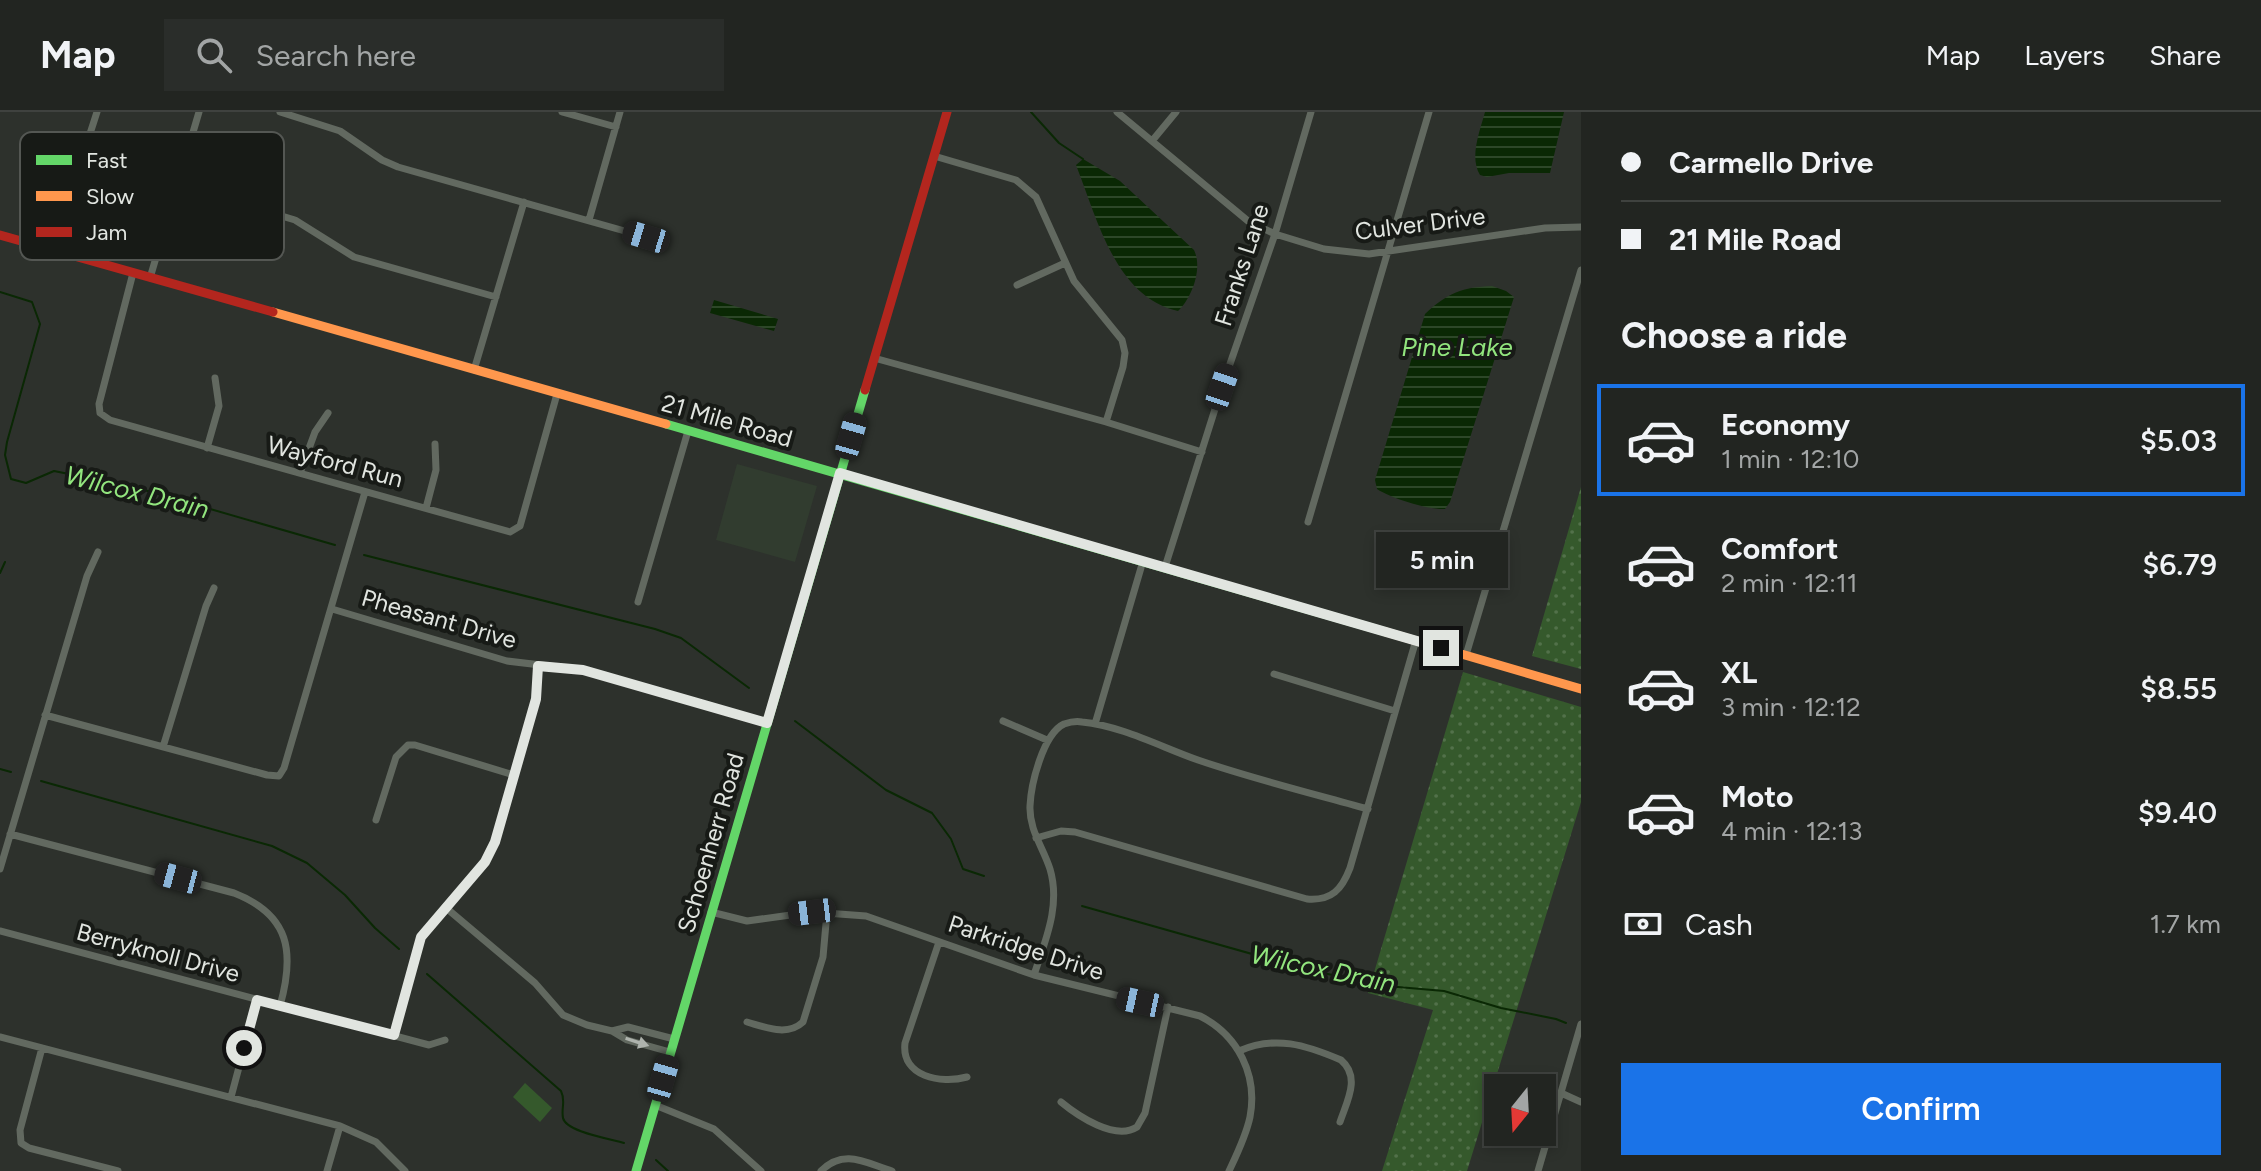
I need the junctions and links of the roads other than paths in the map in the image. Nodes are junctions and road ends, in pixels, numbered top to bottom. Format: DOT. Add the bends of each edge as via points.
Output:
graph roads {
  1 [pos="84,112"];
  2 [pos="199,112"];
  3 [pos="280,112"];
  4 [pos="562,112"];
  5 [pos="620,112"];
  6 [pos="947,112"];
  7 [pos="1117,112"];
  8 [pos="1176,112"];
  9 [pos="1311,112"];
  10 [pos="1429,112"];
  11 [pos="97,114"];
  12 [pos="616,127"];
  13 [pos="193,132"];
  14 [pos="1152,141"];
  15 [pos="934,156"];
  16 [pos="524,202"];
  17 [pos="284,217"];
  18 [pos="589,220"];
  19 [pos="1581,227"];
  20 [pos="1275,234"];
  21 [pos="0,235"];
  22 [pos="646,237"];
  23 [pos="20,241"];
  24 [pos="1388,250"];
  25 [pos="88,260"];
  26 [pos="155,260"];
  27 [pos="1065,263"];
  28 [pos="1581,270"];
  29 [pos="133,273"];
  30 [pos="150,278"];
  31 [pos="1017,285"];
  32 [pos="496,297"];
  33 [pos="874,358"];
  34 [pos="474,370"];
  35 [pos="215,378"];
  36 [pos="557,394"];
  37 [pos="328,413"];
  38 [pos="1106,422"];
  39 [pos="688,431"];
  40 [pos="435,444"];
  41 [pos="207,448"];
  42 [pos="1202,452"];
  43 [pos="300,473"];
  44 [pos="840,473"];
  45 [pos="365,492"];
  46 [pos="426,508"];
  47 [pos="1308,522"];
  48 [pos="98,552"];
  49 [pos="1143,561"];
  50 [pos="1419,561"];
  51 [pos="1165,567"];
  52 [pos="1490,580"];
  53 [pos="214,588"];
  54 [pos="638,602"];
  55 [pos="332,609"];
  56 [pos="1416,640"];
  57 [pos="1466,655"];
  58 [pos="538,666"];
  59 [pos="1274,674"];
  60 [pos="1581,689"];
  61 [pos="1395,711"];
  62 [pos="45,715"];
  63 [pos="1003,721"];
  64 [pos="767,723"];
  65 [pos="1095,724"];
  66 [pos="1047,740"];
  67 [pos="163,747"];
  68 [pos="514,775"];
  69 [pos="1368,809"];
  70 [pos="376,820"];
  71 [pos="10,834"];
  72 [pos="1036,838"];
  73 [pos="0,869"];
  74 [pos="445,907"];
  75 [pos="711,912"];
  76 [pos="827,912"];
  77 [pos="0,931"];
  78 [pos="939,942"];
  79 [pos="1034,975"];
  80 [pos="257,1000"];
  81 [pos="280,1006"];
  82 [pos="1168,1007"];
  83 [pos="747,1022"];
  84 [pos="1581,1024"];
  85 [pos="612,1031"];
  86 [pos="394,1035"];
  87 [pos="0,1037"];
  88 [pos="674,1039"];
  89 [pos="445,1040"];
  90 [pos="42,1048"];
  91 [pos="1239,1051"];
  92 [pos="670,1052"];
  93 [pos="967,1077"];
  94 [pos="1561,1093"];
  95 [pos="231,1097"];
  96 [pos="1061,1102"];
  97 [pos="1581,1102"];
  98 [pos="655,1105"];
  99 [pos="1340,1122"];
  100 [pos="340,1126"];
  101 [pos="118,1171"];
  102 [pos="327,1171"];
  103 [pos="405,1171"];
  104 [pos="636,1171"];
  105 [pos="761,1171"];
  106 [pos="821,1171"];
  107 [pos="892,1171"];
  108 [pos="1229,1171"];
  109 [pos="1538,1171"];
  1 -- 11 [label="street"];
  2 -- 13 [label="street"];
  3 -- 16 [label="street" via="340,131 398,167"];
  4 -- 12 [label="street"];
  5 -- 12 [label="street"];
  6 -- 15 [label="street, Schoenherr Road"];
  7 -- 14 [label="street, Culver Drive"];
  8 -- 14 [label="street"];
  9 -- 20 [label="street, Franks Lane"];
  10 -- 24 [label="street"];
  12 -- 18 [label="street"];
  14 -- 20 [label="street, Culver Drive" via="1248,221"];
  15 -- 27 [label="street" via="1026,187 1040,204"];
  15 -- 33 [label="street, Schoenherr Road"];
  16 -- 18 [label="street"];
  16 -- 32 [label="street"];
  17 -- 32 [label="street" via="354,257"];
  18 -- 22 [label="street"];
  19 -- 24 [label="street, Culver Drive"];
  20 -- 24 [label="street, Culver Drive" via="1353,254"];
  20 -- 42 [label="street, Franks Lane"];
  21 -- 23 [label="street, 21 Mile Road"];
  24 -- 47 [label="street"];
  25 -- 29 [label="street, 21 Mile Road"];
  26 -- 30 [label="street"];
  27 -- 31 [label="street"];
  27 -- 38 [label="street" via="1125,348"];
  28 -- 52 [label="street"];
  29 -- 30 [label="street, 21 Mile Road"];
  29 -- 41 [label="street, Wayford Run" via="100,413"];
  30 -- 34 [label="street, 21 Mile Road"];
  32 -- 34 [label="street"];
  33 -- 38 [label="street"];
  33 -- 44 [label="street, Schoenherr Road"];
  34 -- 36 [label="street, 21 Mile Road"];
  35 -- 41 [label="street" via="219,406"];
  36 -- 39 [label="street, 21 Mile Road"];
  36 -- 46 [label="street, Wayford Run" via="520,526 510,532"];
  37 -- 43 [label="street"];
  38 -- 42 [label="street"];
  39 -- 44 [label="street, 21 Mile Road"];
  39 -- 54 [label="street"];
  40 -- 46 [label="street" via="436,470"];
  41 -- 43 [label="street, Wayford Run"];
  42 -- 51 [label="street, Franks Lane"];
  43 -- 45 [label="street, Wayford Run"];
  44 -- 49 [label="street, 21 Mile Road"];
  44 -- 64 [label="street, Schoenherr Road"];
  45 -- 46 [label="street, Wayford Run"];
  45 -- 55 [label="street"];
  48 -- 62 [label="street"];
  49 -- 51 [label="street, 21 Mile Road"];
  49 -- 65 [label="street"];
  50 -- 52 [label="street"];
  51 -- 56 [label="street, 21 Mile Road"];
  52 -- 57 [label="street"];
  53 -- 67 [label="street"];
  55 -- 58 [label="street, Pheasant Drive"];
  55 -- 67 [label="street" via="279,776"];
  56 -- 57 [label="street, 21 Mile Road"];
  56 -- 61 [label="street"];
  57 -- 60 [label="street, 21 Mile Road"];
  58 -- 64 [label="street, Pheasant Drive" via="583,670"];
  58 -- 68 [label="street" via="536,699"];
  59 -- 61 [label="street"];
  61 -- 69 [label="street"];
  62 -- 67 [label="street"];
  62 -- 71 [label="street"];
  63 -- 66 [label="street"];
  64 -- 75 [label="street, Schoenherr Road"];
  65 -- 66 [label="street" via="1065,724"];
  65 -- 69 [label="street" via="1200,761"];
  66 -- 72 [label="street" via="1031,801"];
  68 -- 70 [label="street" via="415,745 404,747"];
  68 -- 74 [label="street" via="490,854"];
  69 -- 72 [label="street" via="1346,880 1333,895 1321,899 1068,831"];
  71 -- 73 [label="street"];
  71 -- 81 [label="street" via="257,902 286,942 288,978"];
  72 -- 79 [label="street" via="1054,896"];
  74 -- 85 [label="street" via="535,983 563,1015"];
  74 -- 86 [label="street" via="418,945"];
  75 -- 76 [label="street, Parkridge Drive" via="753,921"];
  75 -- 88 [label="street, Schoenherr Road"];
  76 -- 78 [label="street, Parkridge Drive" via="878,919"];
  76 -- 83 [label="street" via="823,957 803,1022 785,1031"];
  77 -- 80 [label="street, Berryknoll Drive"];
  78 -- 79 [label="street, Parkridge Drive"];
  78 -- 93 [label="street" via="904,1054 909,1065 927,1076 951,1081"];
  79 -- 82 [label="street, Parkridge Drive"];
  80 -- 81 [label="street, Berryknoll Drive"];
  80 -- 95 [label="street"];
  81 -- 86 [label="street, Berryknoll Drive"];
  82 -- 91 [label="street, Parkridge Drive" via="1210,1021"];
  82 -- 96 [label="street" via="1145,1113 1137,1127 1123,1132 1089,1122"];
  84 -- 94 [label="street"];
  85 -- 88 [label="street" via="628,1027"];
  85 -- 92 [label="street, one-way"];
  86 -- 89 [label="street, Berryknoll Drive" via="429,1045"];
  87 -- 90 [label="street"];
  88 -- 92 [label="street, Schoenherr Road"];
  90 -- 95 [label="street"];
  90 -- 101 [label="street" via="21,1143"];
  91 -- 99 [label="street" via="1278,1041 1341,1060 1352,1078"];
  91 -- 108 [label="street, Parkridge Drive" via="1252,1104"];
  92 -- 98 [label="street, Schoenherr Road"];
  94 -- 97 [label="street"];
  94 -- 109 [label="street"];
  95 -- 100 [label="street"];
  98 -- 104 [label="street, Schoenherr Road"];
  98 -- 105 [label="street" via="714,1129"];
  100 -- 102 [label="street"];
  100 -- 103 [label="street" via="376,1142"];
  106 -- 107 [label="street" via="847,1158"];
}
